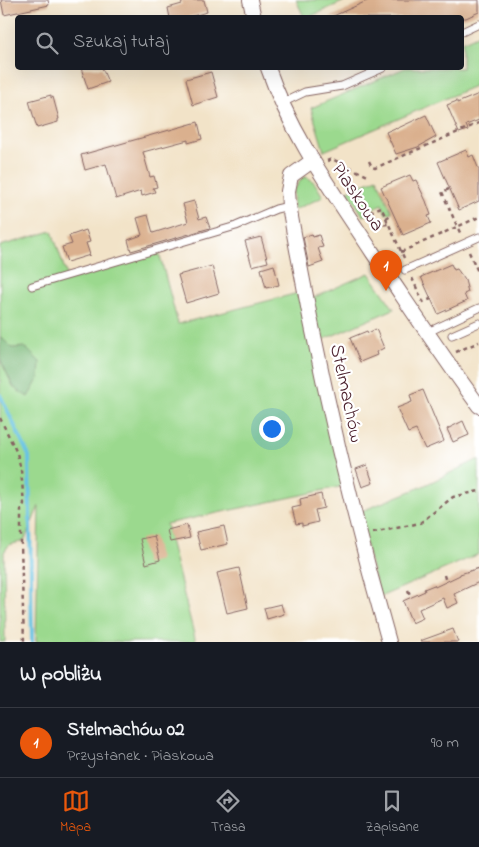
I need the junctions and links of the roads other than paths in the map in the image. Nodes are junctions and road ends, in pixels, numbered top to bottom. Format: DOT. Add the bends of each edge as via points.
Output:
graph roads {
  1 [pos="250,0"];
  2 [pos="253,15"];
  3 [pos="479,24"];
  4 [pos="464,31"];
  5 [pos="269,70"];
  6 [pos="378,70"];
  7 [pos="282,103"];
  8 [pos="318,162"];
  9 [pos="289,206"];
  10 [pos="479,237"];
  11 [pos="406,267"];
  12 [pos="32,286"];
  13 [pos="479,308"];
  14 [pos="479,323"];
  15 [pos="426,333"];
  16 [pos="452,335"];
  17 [pos="479,406"];
  18 [pos="389,642"];
  1 -- 2 [label="street"];
  3 -- 4 [label="lane"];
  5 -- 7 [label="street"];
  6 -- 7 [label="lane" via="342,86 305,92"];
  7 -- 8 [label="street, Piaskowa"];
  8 -- 9 [label="street, Stelmachów" via="291,176"];
  8 -- 15 [label="street, Piaskowa"];
  9 -- 12 [label="lane" via="236,226"];
  9 -- 18 [label="street, Stelmachów" via="359,536"];
  10 -- 11 [label="lane"];
  13 -- 15 [label="lane"];
  14 -- 16 [label="lane"];
  15 -- 17 [label="street, Piaskowa"];
}
